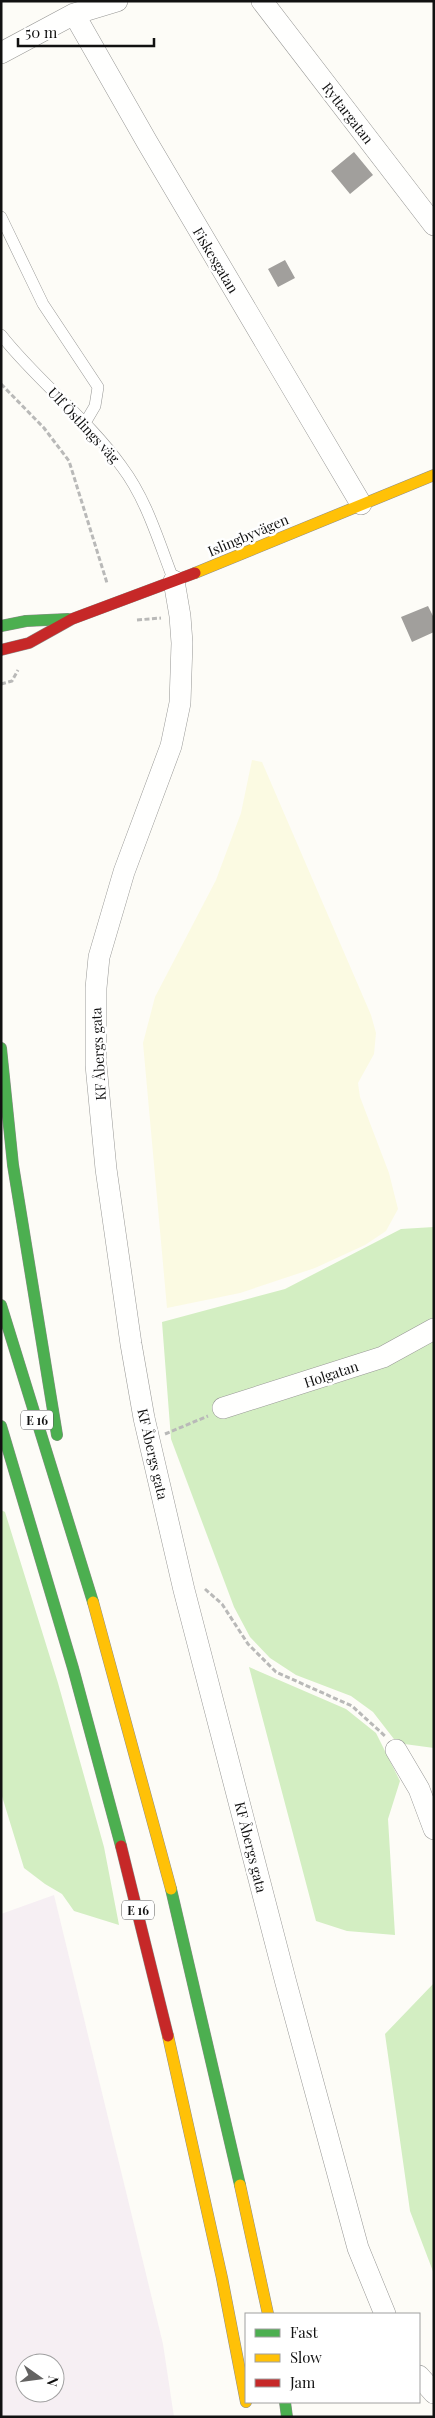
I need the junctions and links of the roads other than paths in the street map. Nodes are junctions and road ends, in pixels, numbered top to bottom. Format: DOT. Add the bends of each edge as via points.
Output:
graph roads {
  1 [pos="117,1"];
  2 [pos="262,1"];
  3 [pos="74,14"];
  4 [pos="1,53"];
  5 [pos="1,217"];
  6 [pos="434,226"];
  7 [pos="1,335"];
  8 [pos="86,423"];
  9 [pos="434,475"];
  10 [pos="361,504"];
  11 [pos="174,581"];
  12 [pos="72,619"];
  13 [pos="1,626"];
  14 [pos="1,650"];
  15 [pos="1,1048"];
  16 [pos="1,1305"];
  17 [pos="434,1329"];
  18 [pos="223,1408"];
  19 [pos="1,1426"];
  20 [pos="73,1535"];
  21 [pos="396,1750"];
  22 [pos="434,1829"];
  23 [pos="268,2313"];
  24 [pos="385,2313"];
  25 [pos="420,2377"];
  26 [pos="434,2393"];
  27 [pos="245,2397"];
  28 [pos="246,2403"];
  29 [pos="285,2403"];
  30 [pos="249,2417"];
  31 [pos="288,2417"];
  1 -- 3 [label="street"];
  2 -- 6 [label="street, Ryttargatan"];
  3 -- 4 [label="street"];
  3 -- 10 [label="street, Fiskesgatan"];
  5 -- 8 [label="lane" via="43,304 98,387 95,406"];
  7 -- 8 [label="lane, Ulf Östlings väg" via="20,360"];
  8 -- 11 [label="lane, Ulf Östlings väg" via="124,468 141,498"];
  9 -- 10 [label="main road, Islingbyvägen"];
  10 -- 11 [label="main road, Islingbyvägen"];
  11 -- 12 [label="main road, Islingbyvägen"];
  11 -- 24 [label="street, KF Åbergs gata" via="182,643 180,703 171,746 124,872 99,957 96,1065 106,1169 142,1409 184,1590 358,2248"];
  12 -- 13 [label="main road, Islingbyvägen" via="26,621"];
  12 -- 14 [label="main road, Islingbyvägen" via="29,643"];
  15 -- 20 [label="main road" via="13,1165"];
  16 -- 20 [label="main road, E 16"];
  17 -- 18 [label="street, Holgatan" via="383,1357"];
  19 -- 27 [label="main road, E 16" via="45,1567 134,1892 186,2110"];
  20 -- 23 [label="main road, E 16" via="170,1884 223,2105"];
  21 -- 22 [label="street" via="419,1789"];
  25 -- 26 [label="street"];
  28 -- 30 [label="main road, E 16"];
  29 -- 31 [label="main road"];
}
